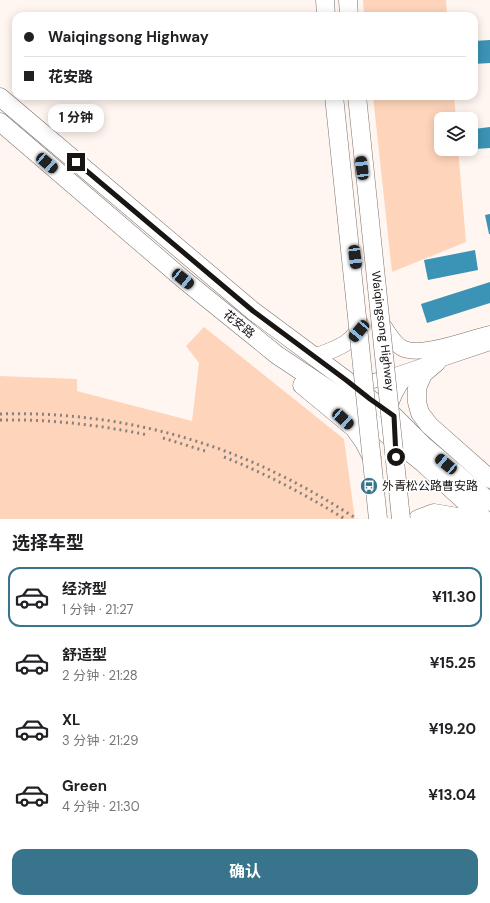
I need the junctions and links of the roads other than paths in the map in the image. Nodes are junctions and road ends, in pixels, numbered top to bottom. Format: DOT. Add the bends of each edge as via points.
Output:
graph roads {
  1 [pos="326,0"];
  2 [pos="347,0"];
  3 [pos="327,12"];
  4 [pos="348,12"];
  5 [pos="0,97"];
  6 [pos="335,100"];
  7 [pos="335,100"];
  8 [pos="356,100"];
  9 [pos="356,100"];
  10 [pos="0,122"];
  11 [pos="183,279"];
  12 [pos="362,316"];
  13 [pos="382,324"];
  14 [pos="490,334"];
  15 [pos="490,343"];
  16 [pos="314,357"];
  17 [pos="437,362"];
  18 [pos="418,367"];
  19 [pos="389,377"];
  20 [pos="369,391"];
  21 [pos="393,409"];
  22 [pos="373,423"];
  23 [pos="395,441"];
  24 [pos="490,479"];
  25 [pos="380,482"];
  26 [pos="490,502"];
  27 [pos="378,519"];
  28 [pos="384,519"];
  29 [pos="400,519"];
  30 [pos="418,519"];
  31 [pos="470,519"];
  32 [pos="484,519"];
  1 -- 3 [label="highway"];
  2 -- 4 [label="highway"];
  5 -- 16 [label="highway, 花安路" via="253,311"];
  6 -- 12 [label="main road, Waiqingsong Highway"];
  7 -- 27 [label="highway, bridge"];
  8 -- 13 [label="main road, Waiqingsong Highway" via="360,153"];
  9 -- 29 [label="highway, bridge"];
  10 -- 11 [label="highway, 花安路"];
  11 -- 22 [label="highway, 花安路" via="277,355 346,401"];
  11 -- 25 [label="highway" via="267,356 354,428 369,452"];
  12 -- 16 [label="main road" via="359,331 350,341"];
  12 -- 20 [label="main road, Waiqingsong Highway"];
  13 -- 14 [label="main road" via="402,348 416,352"];
  13 -- 19 [label="main road, Waiqingsong Highway"];
  15 -- 17 [label="main road"];
  16 -- 20 [label="highway, 花安路" via="346,380"];
  17 -- 18 [label="main road"];
  17 -- 24 [label="highway" via="423,374 417,388 420,413 429,425"];
  18 -- 19 [label="main road"];
  18 -- 21 [label="main road" via="396,390"];
  19 -- 20 [label="main road"];
  19 -- 21 [label="main road, Waiqingsong Highway"];
  20 -- 21 [label="highway, 花安路"];
  20 -- 22 [label="main road, Waiqingsong Highway"];
  21 -- 23 [label="main road, Waiqingsong Highway"];
  21 -- 26 [label="highway, 花安路" via="423,445"];
  22 -- 23 [label="highway, 花安路"];
  22 -- 25 [label="main road, Waiqingsong Highway"];
  23 -- 29 [label="main road, Waiqingsong Highway"];
  23 -- 32 [label="highway, 花安路"];
  25 -- 28 [label="main road, Waiqingsong Highway"];
  30 -- 31 [label="highway" via="434,513"];
}
